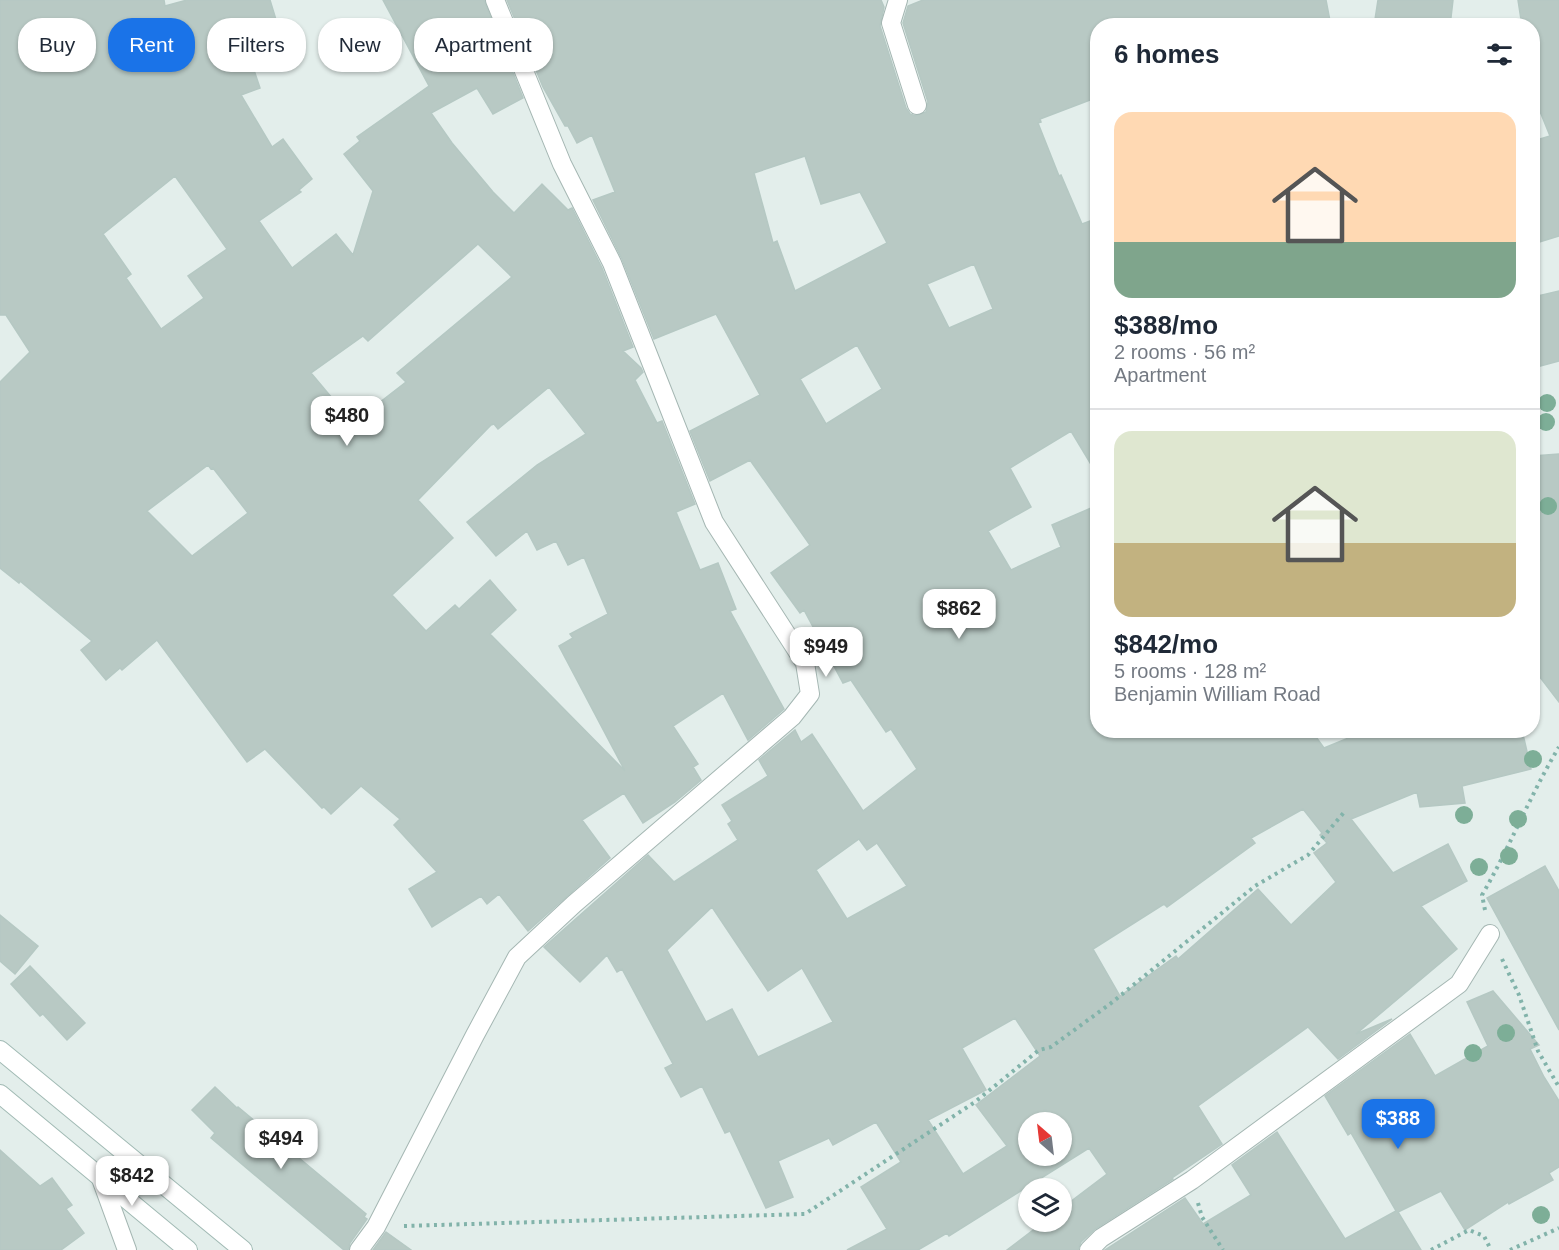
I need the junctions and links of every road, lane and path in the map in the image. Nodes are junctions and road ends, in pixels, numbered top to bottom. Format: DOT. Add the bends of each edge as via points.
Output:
graph roads {
  1 [pos="495,0"];
  2 [pos="898,0"];
  3 [pos="916,105"];
  4 [pos="1559,747"];
  5 [pos="1346,810"];
  6 [pos="1490,934"];
  7 [pos="0,1050"];
  8 [pos="1559,1087"];
  9 [pos="0,1094"];
  10 [pos="100,1176"];
  11 [pos="1192,1180"];
  12 [pos="376,1227"];
  13 [pos="1559,1228"];
  14 [pos="127,1250"];
  15 [pos="188,1250"];
  16 [pos="243,1250"];
  17 [pos="359,1250"];
  18 [pos="1089,1250"];
  19 [pos="1223,1250"];
  20 [pos="1431,1250"];
  21 [pos="1491,1250"];
  22 [pos="1510,1250"];
  1 -- 12 [label="street" via="562,164 612,263 714,522 805,663 810,694 792,717 517,957"];
  2 -- 3 [label="street" via="891,22"];
  4 -- 6 [label="path" via="1482,896"];
  5 -- 12 [label="path" via="1308,855 1255,886 1110,1004 1051,1047 1038,1050 975,1102 805,1214"];
  6 -- 8 [label="path" via="1520,995 1538,1051"];
  6 -- 11 [label="street" via="1459,984"];
  7 -- 16 [label="street"];
  9 -- 10 [label="street"];
  10 -- 14 [label="street"];
  10 -- 15 [label="street"];
  11 -- 18 [label="street" via="1101,1238"];
  11 -- 19 [label="path" via="1202,1218"];
  12 -- 17 [label="street"];
  13 -- 22 [label="path"];
  20 -- 21 [label="path" via="1469,1230 1484,1236"];
}
